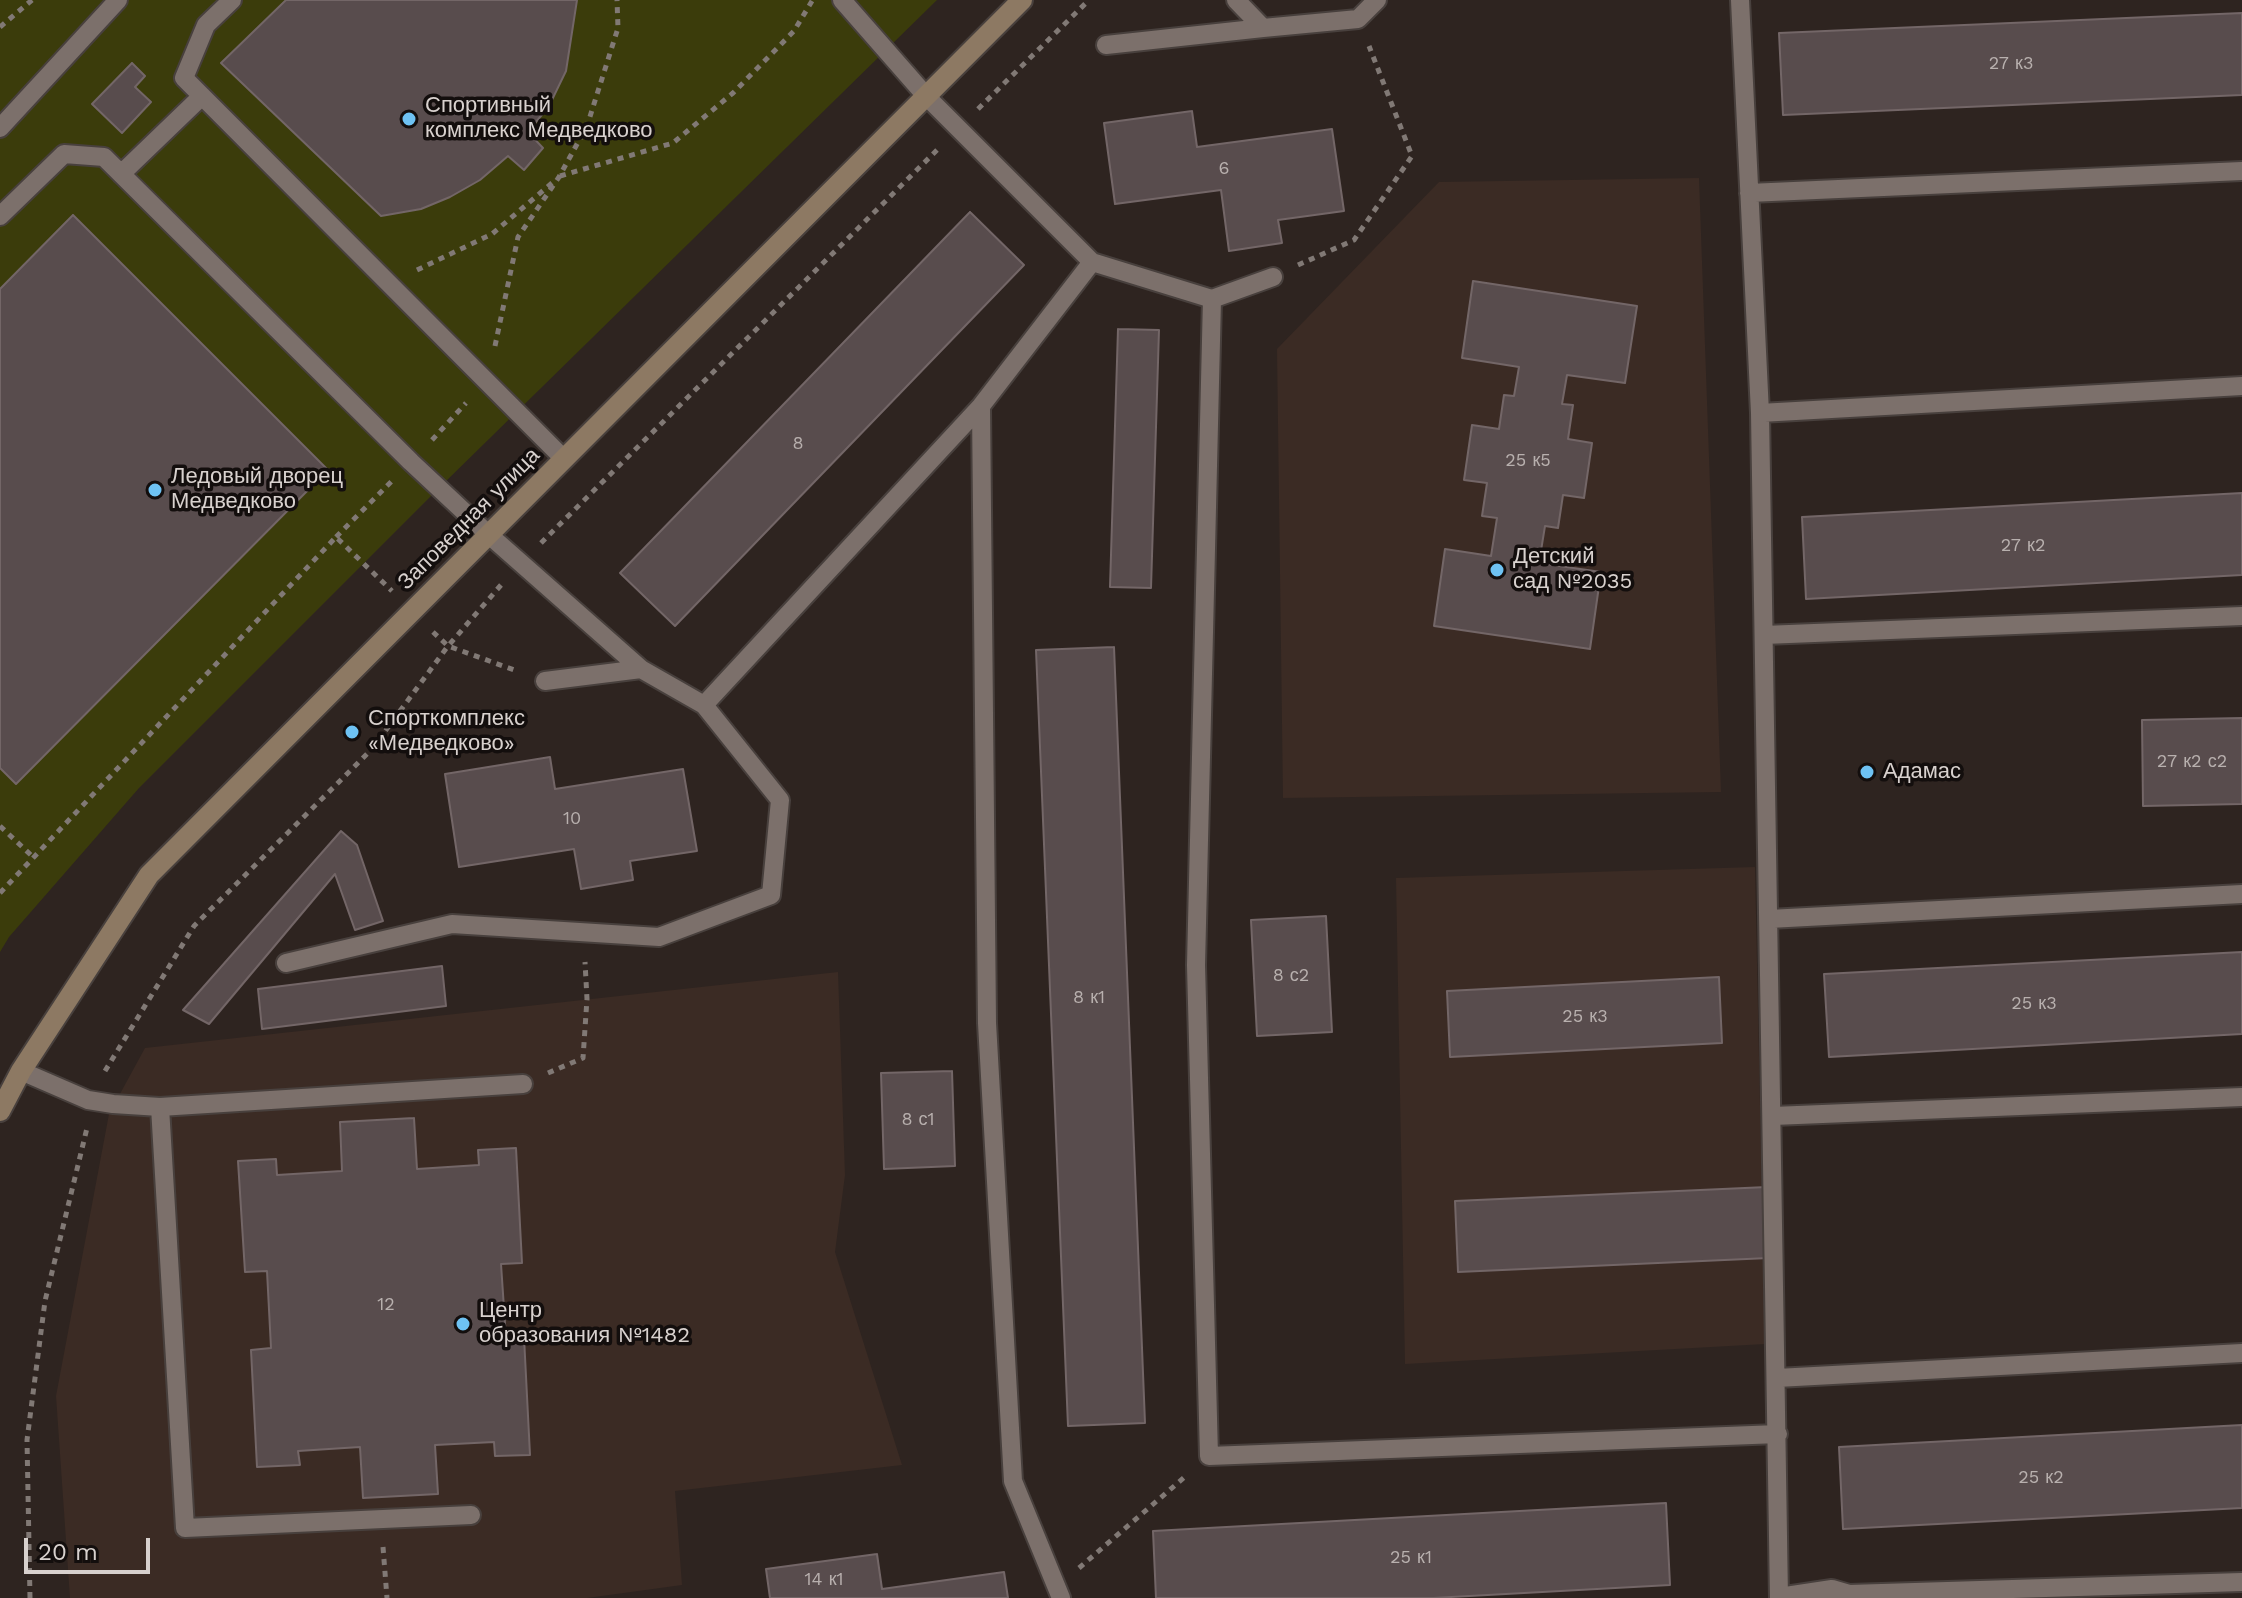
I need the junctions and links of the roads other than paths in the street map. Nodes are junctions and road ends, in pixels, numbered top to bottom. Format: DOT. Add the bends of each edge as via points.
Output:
graph roads {
  1 [pos="118,0"];
  2 [pos="232,0"];
  3 [pos="842,0"];
  4 [pos="1022,0"];
  5 [pos="1236,0"];
  6 [pos="1377,0"];
  7 [pos="1740,0"];
  8 [pos="1263,28"];
  9 [pos="1106,45"];
  10 [pos="202,96"];
  11 [pos="926,96"];
  12 [pos="0,128"];
  13 [pos="2242,171"];
  14 [pos="121,174"];
  15 [pos="1749,193"];
  16 [pos="0,216"];
  17 [pos="1092,262"];
  18 [pos="1273,277"];
  19 [pos="1212,299"];
  20 [pos="2242,386"];
  21 [pos="981,406"];
  22 [pos="1760,413"];
  23 [pos="563,458"];
  24 [pos="488,534"];
  25 [pos="2242,616"];
  26 [pos="1764,635"];
  27 [pos="641,669"];
  28 [pos="545,681"];
  29 [pos="704,705"];
  30 [pos="2242,894"];
  31 [pos="1769,919"];
  32 [pos="286,963"];
  33 [pos="21,1071"];
  34 [pos="523,1084"];
  35 [pos="2242,1097"];
  36 [pos="160,1107"];
  37 [pos="0,1111"];
  38 [pos="1773,1116"];
  39 [pos="2242,1353"];
  40 [pos="1777,1378"];
  41 [pos="1778,1434"];
  42 [pos="471,1515"];
  43 [pos="2242,1582"];
  44 [pos="1059,1593"];
  45 [pos="1779,1598"];
  1 -- 12 [label="lane"];
  2 -- 10 [label="lane" via="206,25 184,78"];
  3 -- 11 [label="lane"];
  4 -- 11 [label="street, Заповедная улица"];
  5 -- 8 [label="lane"];
  6 -- 8 [label="lane" via="1358,19"];
  7 -- 15 [label="lane"];
  8 -- 9 [label="lane"];
  10 -- 14 [label="lane"];
  10 -- 23 [label="lane"];
  11 -- 17 [label="lane"];
  11 -- 23 [label="street, Заповедная улица"];
  13 -- 15 [label="lane"];
  14 -- 16 [label="lane" via="104,157 64,154"];
  14 -- 24 [label="lane"];
  15 -- 22 [label="lane"];
  17 -- 19 [label="lane"];
  17 -- 21 [label="lane"];
  18 -- 19 [label="lane"];
  19 -- 41 [label="lane" via="1196,965 1209,1456"];
  20 -- 22 [label="lane"];
  21 -- 29 [label="lane"];
  21 -- 44 [label="lane" via="987,1023 1013,1481"];
  22 -- 26 [label="lane"];
  23 -- 24 [label="street, Заповедная улица"];
  24 -- 27 [label="lane"];
  24 -- 33 [label="street, Заповедная улица" via="149,875"];
  25 -- 26 [label="lane"];
  26 -- 31 [label="lane"];
  27 -- 28 [label="lane"];
  27 -- 29 [label="lane"];
  29 -- 32 [label="lane" via="780,800 771,895 659,937 452,924"];
  30 -- 31 [label="lane"];
  31 -- 38 [label="lane"];
  33 -- 36 [label="lane" via="88,1100"];
  33 -- 37 [label="street, Заповедная улица"];
  34 -- 36 [label="lane"];
  35 -- 38 [label="lane"];
  36 -- 42 [label="lane" via="185,1528"];
  38 -- 40 [label="lane"];
  39 -- 40 [label="lane"];
  40 -- 41 [label="lane"];
  41 -- 45 [label="lane"];
  43 -- 45 [label="lane" via="1849,1594 1832,1589"];
}
